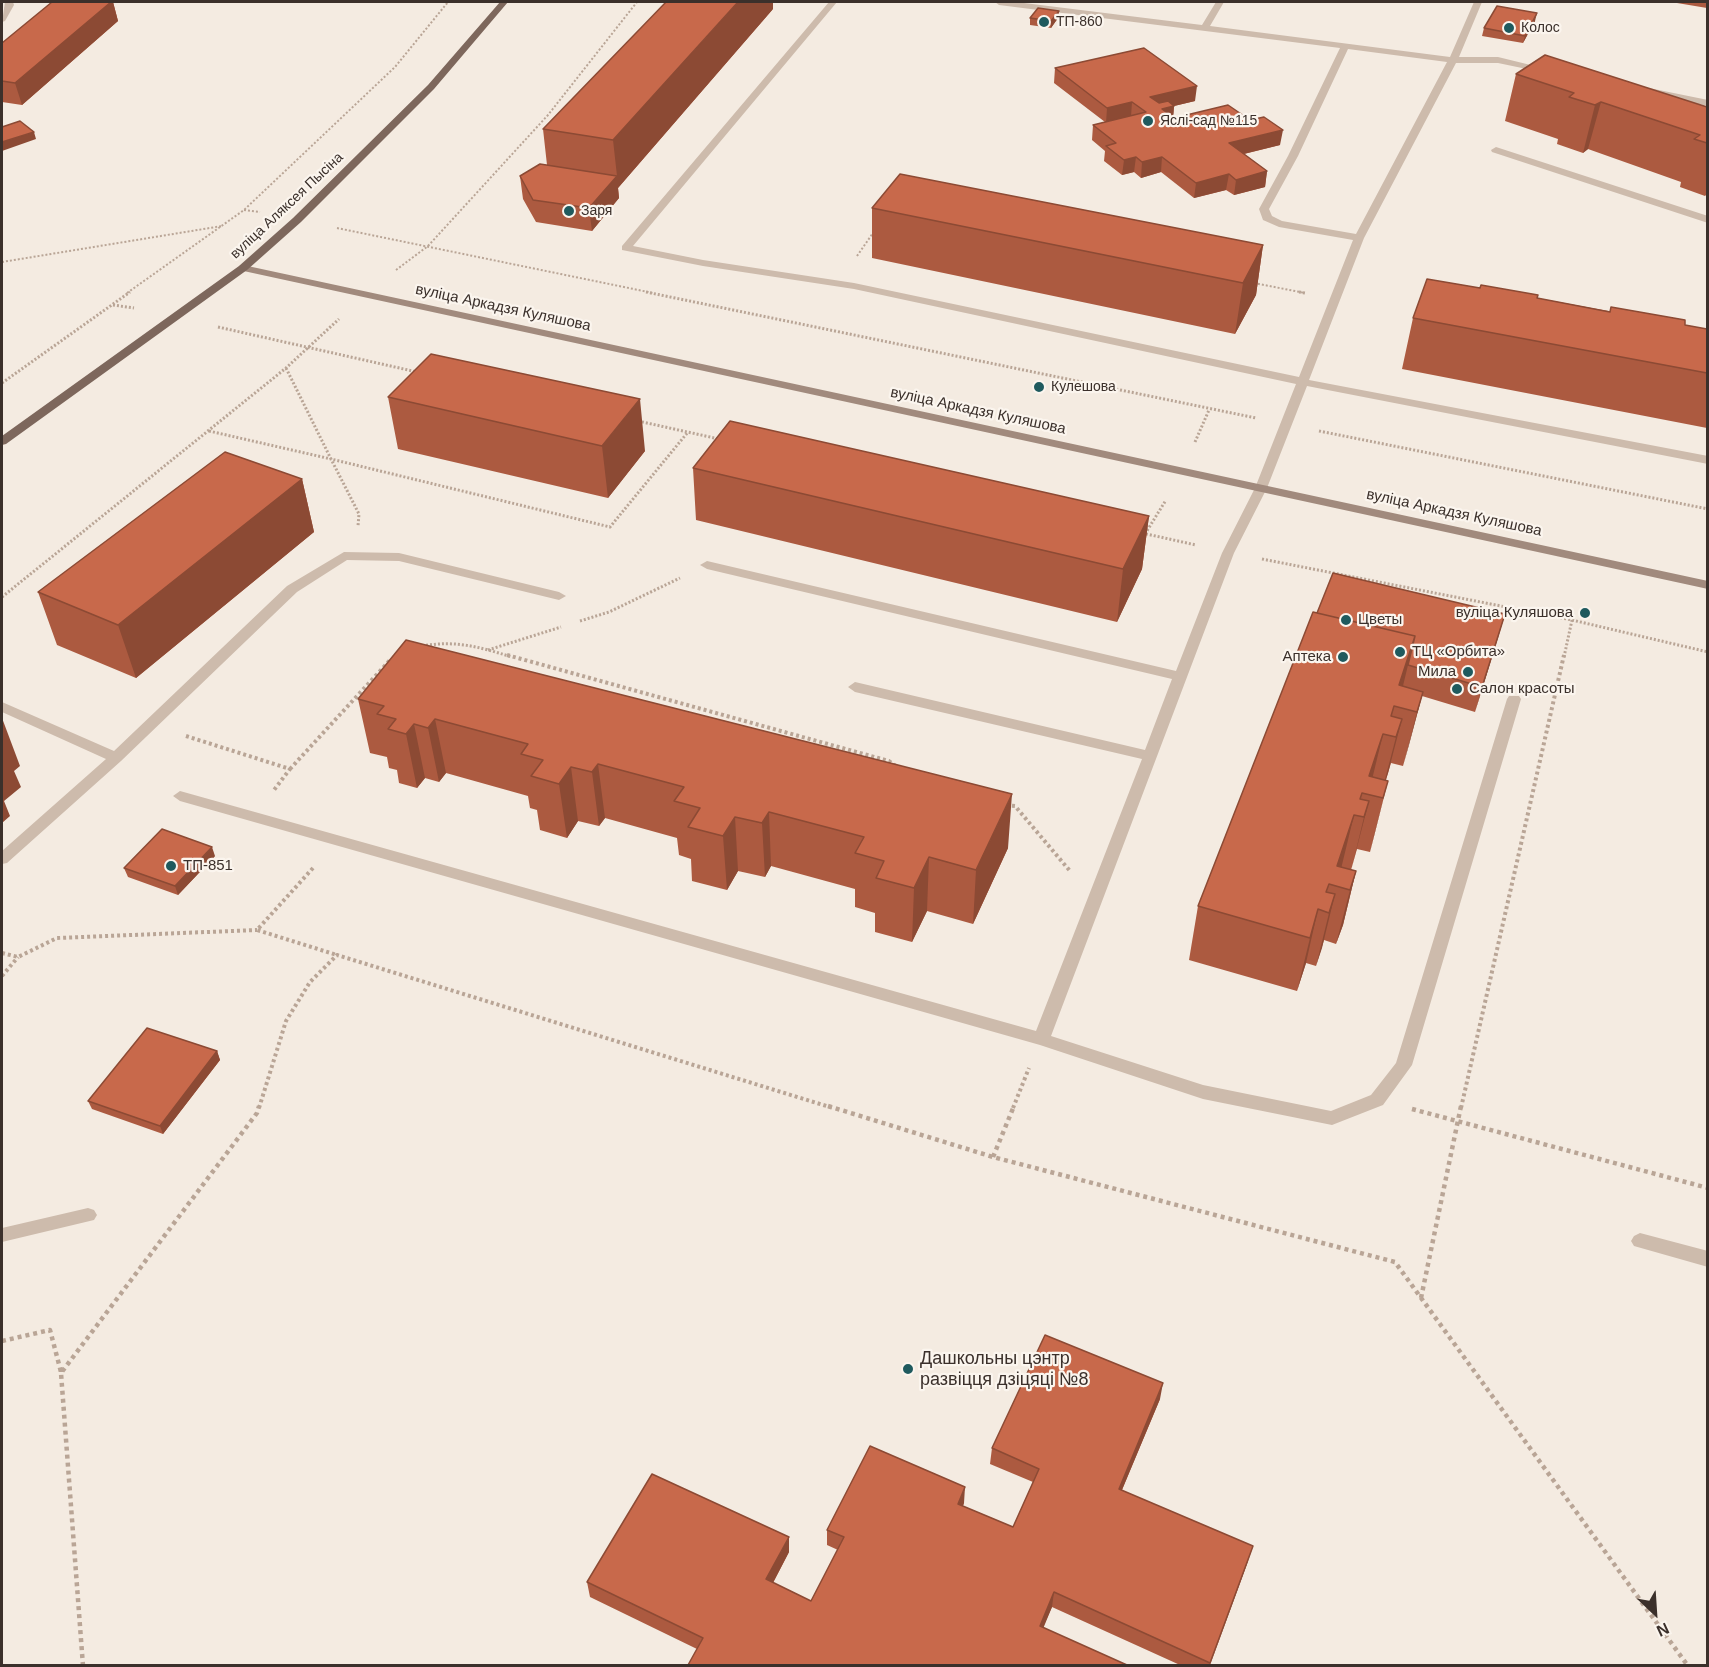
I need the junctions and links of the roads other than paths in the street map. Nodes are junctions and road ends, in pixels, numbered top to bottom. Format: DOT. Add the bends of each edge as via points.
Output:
graph roads {
  1 [pos="9,2"];
  2 [pos="504,2"];
  3 [pos="832,2"];
  4 [pos="999,2"];
  5 [pos="1220,2"];
  6 [pos="1478,2"];
  7 [pos="2,19"];
  8 [pos="1206,26"];
  9 [pos="1346,47"];
  10 [pos="1453,60"];
  11 [pos="1556,72"];
  12 [pos="1638,88"];
  13 [pos="1707,103"];
  14 [pos="1496,150"];
  15 [pos="1707,220"];
  16 [pos="1359,238"];
  17 [pos="243,268"];
  18 [pos="1304,382"];
  19 [pos="2,441"];
  20 [pos="1707,460"];
  21 [pos="1261,488"];
  22 [pos="707,565"];
  23 [pos="1707,585"];
  24 [pos="559,596"];
  25 [pos="1182,677"];
  26 [pos="855,687"];
  27 [pos="1514,699"];
  28 [pos="2,707"];
  29 [pos="1150,756"];
  30 [pos="116,758"];
  31 [pos="180,796"];
  32 [pos="2,859"];
  33 [pos="1041,1039"];
  34 [pos="88,1215"];
  35 [pos="2,1235"];
  36 [pos="1640,1241"];
  37 [pos="1707,1259"];
  1 -- 7 [label="lane"];
  2 -- 17 [label="main road, вуліца Аляксея Пысіна" via="431,87"];
  3 -- 18 [label="lane" via="626,248 854,286"];
  4 -- 8 [label="lane"];
  5 -- 8 [label="lane"];
  6 -- 10 [label="lane"];
  8 -- 9 [label="lane"];
  9 -- 10 [label="lane"];
  9 -- 16 [label="lane" via="1264,209 1267,218 1279,224"];
  10 -- 11 [label="lane" via="1498,60"];
  10 -- 16 [label="lane"];
  12 -- 13 [label="lane"];
  14 -- 15 [label="lane"];
  16 -- 18 [label="lane"];
  17 -- 19 [label="main road, вуліца Аляксея Пысіна"];
  17 -- 21 [label="main road, вуліца Аркадзя Куляшова"];
  18 -- 20 [label="lane"];
  18 -- 21 [label="lane"];
  21 -- 23 [label="main road, вуліца Аркадзя Куляшова"];
  21 -- 25 [label="lane" via="1228,553"];
  22 -- 25 [label="lane"];
  24 -- 30 [label="lane" via="399,557 344,556 292,589"];
  25 -- 29 [label="lane"];
  26 -- 29 [label="lane"];
  27 -- 33 [label="lane" via="1404,1065 1377,1100 1332,1118 1203,1092"];
  28 -- 30 [label="lane"];
  29 -- 33 [label="lane"];
  30 -- 32 [label="lane"];
  31 -- 33 [label="lane"];
  34 -- 35 [label="lane"];
  36 -- 37 [label="lane"];
}
